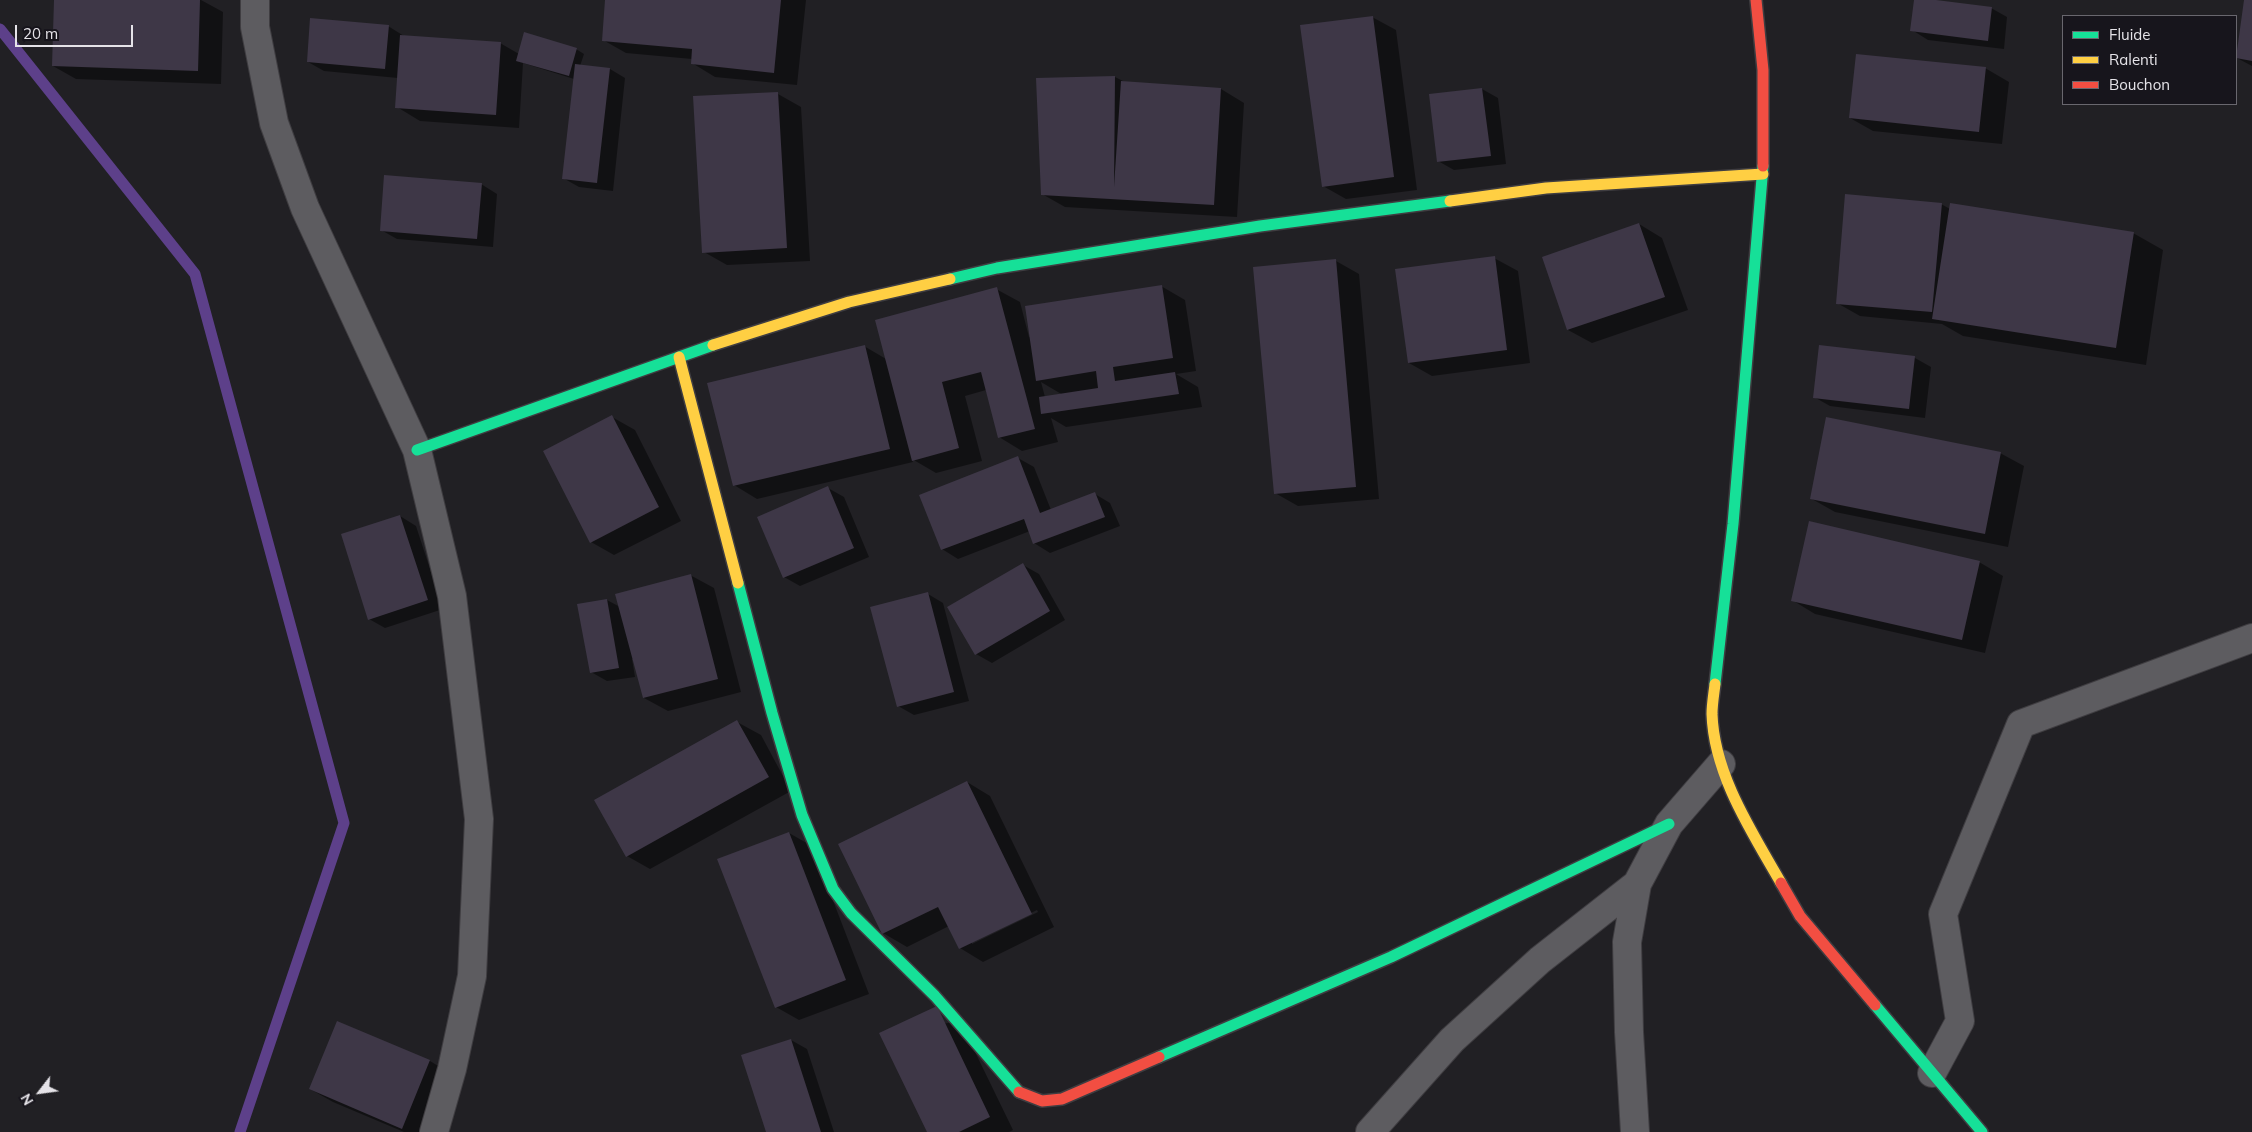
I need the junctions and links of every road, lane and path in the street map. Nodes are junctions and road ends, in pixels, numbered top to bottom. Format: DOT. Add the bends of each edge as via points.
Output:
graph roads {
  1 [pos="255,0"];
  2 [pos="1756,0"];
  3 [pos="1764,174"];
  4 [pos="679,357"];
  5 [pos="417,450"];
  6 [pos="2252,638"];
  7 [pos="1722,764"];
  8 [pos="1669,824"];
  9 [pos="1638,884"];
  10 [pos="1932,1073"];
  11 [pos="434,1132"];
  12 [pos="1370,1132"];
  13 [pos="1635,1132"];
  14 [pos="1982,1132"];
  1 -- 5 [label="street" via="255,27 274,123 299,191"];
  2 -- 3 [label="street" via="1763,70"];
  3 -- 4 [label="street" via="1546,188 1260,226 996,268 849,302"];
  3 -- 7 [label="street" via="1733,524 1712,714"];
  4 -- 5 [label="street"];
  4 -- 8 [label="street" via="772,713 802,815 833,889 850,913 935,996 1019,1092 1042,1101 1062,1099 1391,957"];
  5 -- 11 [label="street" via="452,596 479,819 472,976 452,1069"];
  6 -- 10 [label="street" via="2021,724 1943,914 1960,1020"];
  7 -- 8 [label="street"];
  7 -- 10 [label="street" via="1739,808 1800,916"];
  8 -- 9 [label="street"];
  9 -- 12 [label="street" via="1540,960 1460,1034"];
  9 -- 13 [label="street" via="1627,942 1628,1032"];
  10 -- 14 [label="street"];
}
